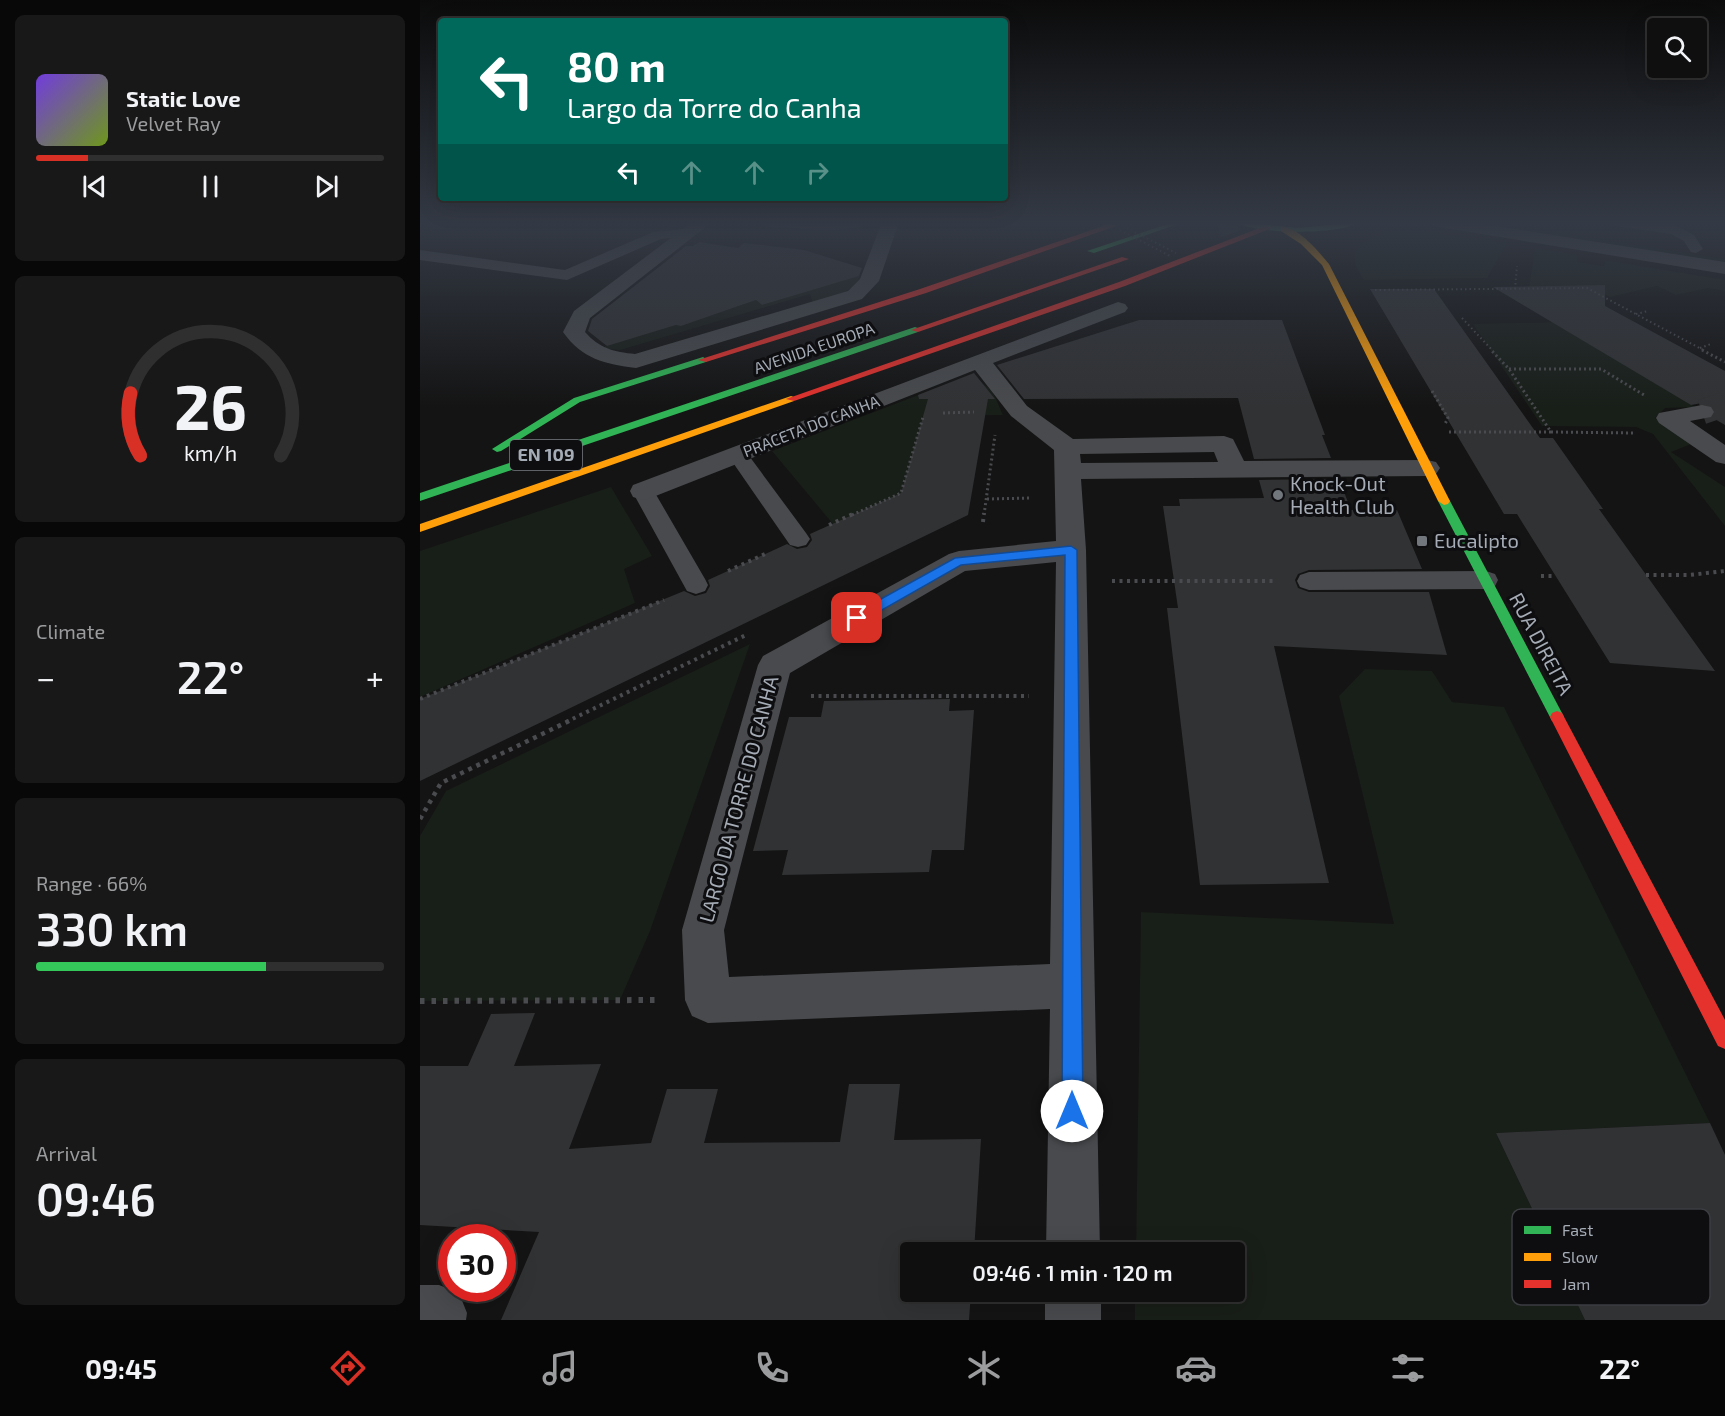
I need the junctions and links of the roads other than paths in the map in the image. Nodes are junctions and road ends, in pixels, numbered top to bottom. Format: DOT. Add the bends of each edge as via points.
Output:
graph roads {
  1 [pos="622,284"];
  2 [pos="866,284"];
  3 [pos="946,284"];
  4 [pos="1053,284"];
  5 [pos="1123,284"];
  6 [pos="1335,284"];
  7 [pos="1118,308"];
  8 [pos="979,361"];
  9 [pos="672,412"];
  10 [pos="1702,412"];
  11 [pos="553,430"];
  12 [pos="738,454"];
  13 [pos="1725,456"];
  14 [pos="1069,459"];
  15 [pos="1427,468"];
  16 [pos="643,491"];
  17 [pos="420,497"];
  18 [pos="420,515"];
  19 [pos="420,528"];
  20 [pos="798,539"];
  21 [pos="1072,566"];
  22 [pos="1486,580"];
  23 [pos="1309,581"];
  24 [pos="696,585"];
  25 [pos="1072,986"];
  26 [pos="1725,1039"];
  27 [pos="1073,1242"];
  28 [pos="1073,1302"];
  29 [pos="420,1313"];
  30 [pos="438,1320"];
  31 [pos="1073,1320"];
  1 -- 2 [label="street" via="581,315 574,332 585,347 605,357 636,361 855,295"];
  3 -- 11 [label="main road, EN 109" via="577,400 491,451"];
  4 -- 9 [label="main road, AVENIDA EUROPA / EN 109"];
  5 -- 19 [label="main road"];
  6 -- 15 [label="main road, RUA DIREITA"];
  7 -- 8 [label="street, PRACETA DO CANHA"];
  8 -- 12 [label="street, PRACETA DO CANHA"];
  8 -- 14 [label="street" via="1019,411"];
  9 -- 17 [label="main road, AVENIDA EUROPA / EN 109"];
  9 -- 18 [label="main road"];
  10 -- 13 [label="street" via="1668,418"];
  12 -- 16 [label="street, PRACETA DO CANHA"];
  12 -- 20 [label="lane"];
  14 -- 15 [label="street" via="1234,469"];
  14 -- 21 [label="street"];
  15 -- 22 [label="main road, RUA DIREITA"];
  16 -- 24 [label="lane"];
  21 -- 25 [label="street"];
  21 -- 25 [label="street, LARGO DA TORRE DO CANHA" via="959,561 775,665 703,930 708,1000"];
  22 -- 23 [label="lane"];
  22 -- 26 [label="main road, RUA DIREITA"];
  25 -- 27 [label="street"];
  28 -- 31 [label="street"];
  29 -- 30 [label="street" via="439,1313"];
}
